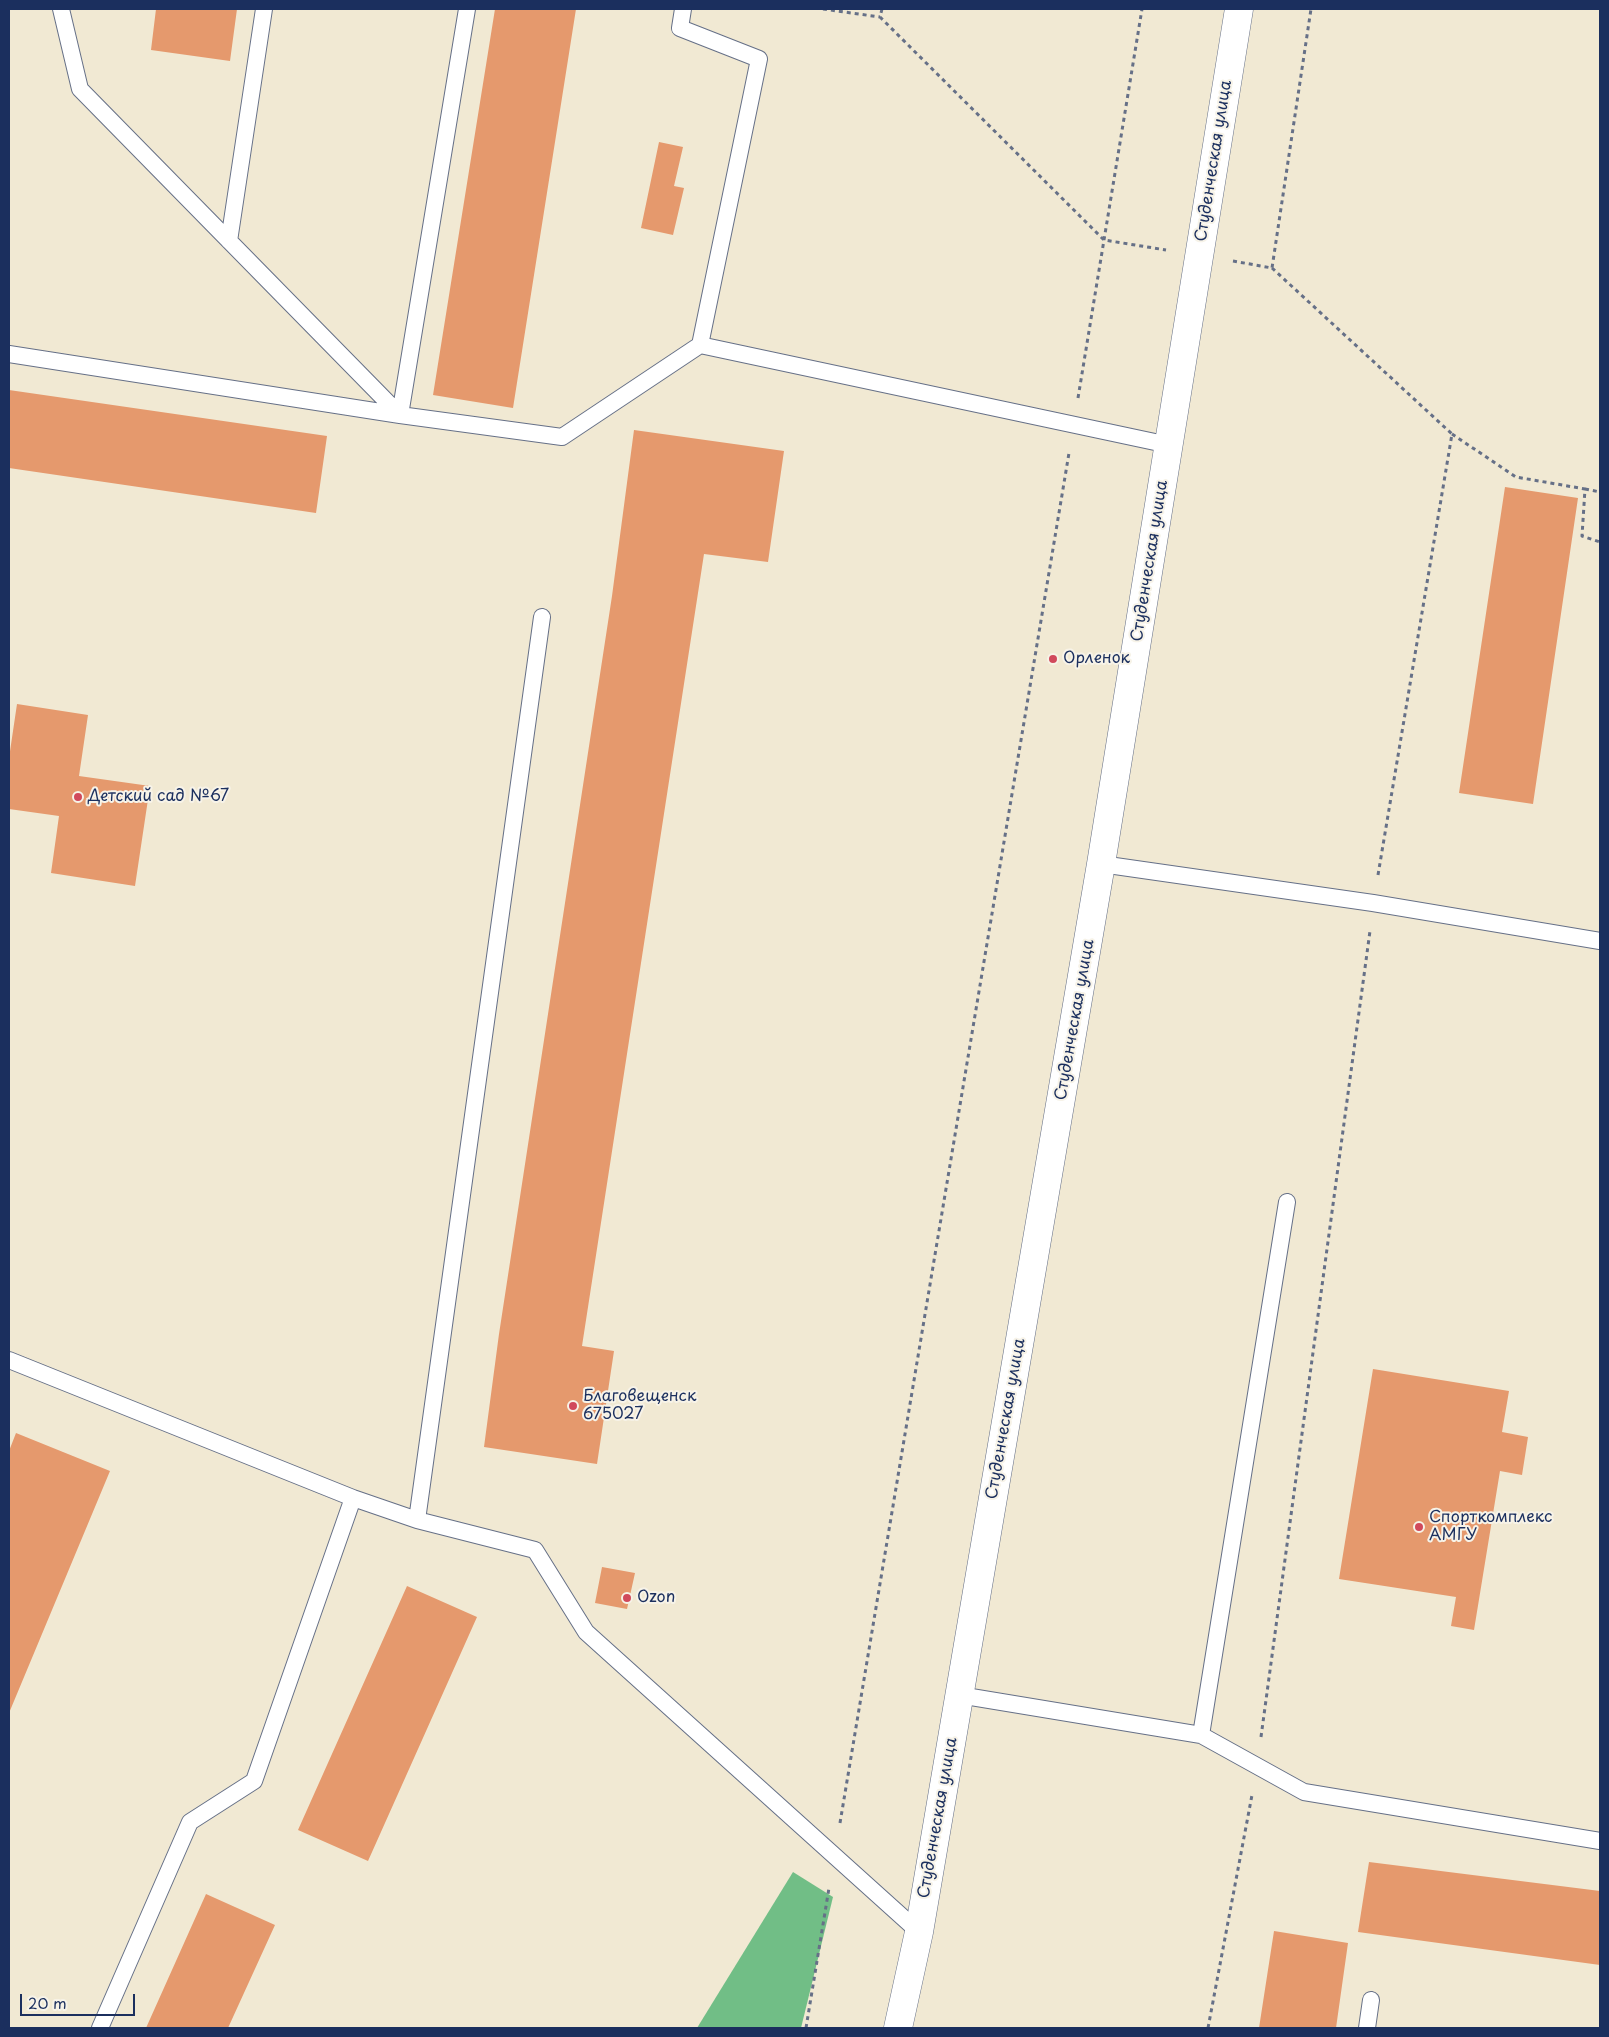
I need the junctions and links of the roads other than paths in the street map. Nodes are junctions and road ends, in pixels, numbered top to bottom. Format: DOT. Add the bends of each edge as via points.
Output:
graph roads {
  1 [pos="61,9"];
  2 [pos="264,9"];
  3 [pos="467,9"];
  4 [pos="683,9"];
  5 [pos="1239,9"];
  6 [pos="229,241"];
  7 [pos="700,345"];
  8 [pos="9,354"];
  9 [pos="400,415"];
  10 [pos="1169,445"];
  11 [pos="542,617"];
  12 [pos="1101,864"];
  13 [pos="1600,941"];
  14 [pos="1287,1202"];
  15 [pos="9,1360"];
  16 [pos="352,1498"];
  17 [pos="418,1520"];
  18 [pos="959,1695"];
  19 [pos="1201,1735"];
  20 [pos="1600,1841"];
  21 [pos="919,1932"];
  22 [pos="1371,2000"];
  23 [pos="100,2028"];
  24 [pos="898,2028"];
  25 [pos="1367,2028"];
  1 -- 6 [label="lane" via="80,89"];
  2 -- 6 [label="lane"];
  3 -- 9 [label="lane"];
  4 -- 7 [label="lane" via="680,28 759,59"];
  5 -- 10 [label="street, Студенческая улица"];
  6 -- 9 [label="lane"];
  7 -- 9 [label="lane" via="562,437"];
  7 -- 10 [label="lane"];
  8 -- 9 [label="lane"];
  10 -- 12 [label="street, Студенческая улица"];
  11 -- 17 [label="lane"];
  12 -- 13 [label="lane" via="1373,903"];
  12 -- 18 [label="street, Студенческая улица"];
  14 -- 19 [label="lane"];
  15 -- 16 [label="lane"];
  16 -- 17 [label="lane"];
  16 -- 23 [label="lane" via="254,1781 190,1822"];
  17 -- 21 [label="lane" via="535,1550 586,1632"];
  18 -- 19 [label="lane"];
  18 -- 21 [label="street, Студенческая улица"];
  19 -- 20 [label="lane" via="1304,1792"];
  21 -- 24 [label="street, Студенческая улица"];
  22 -- 25 [label="lane"];
}
